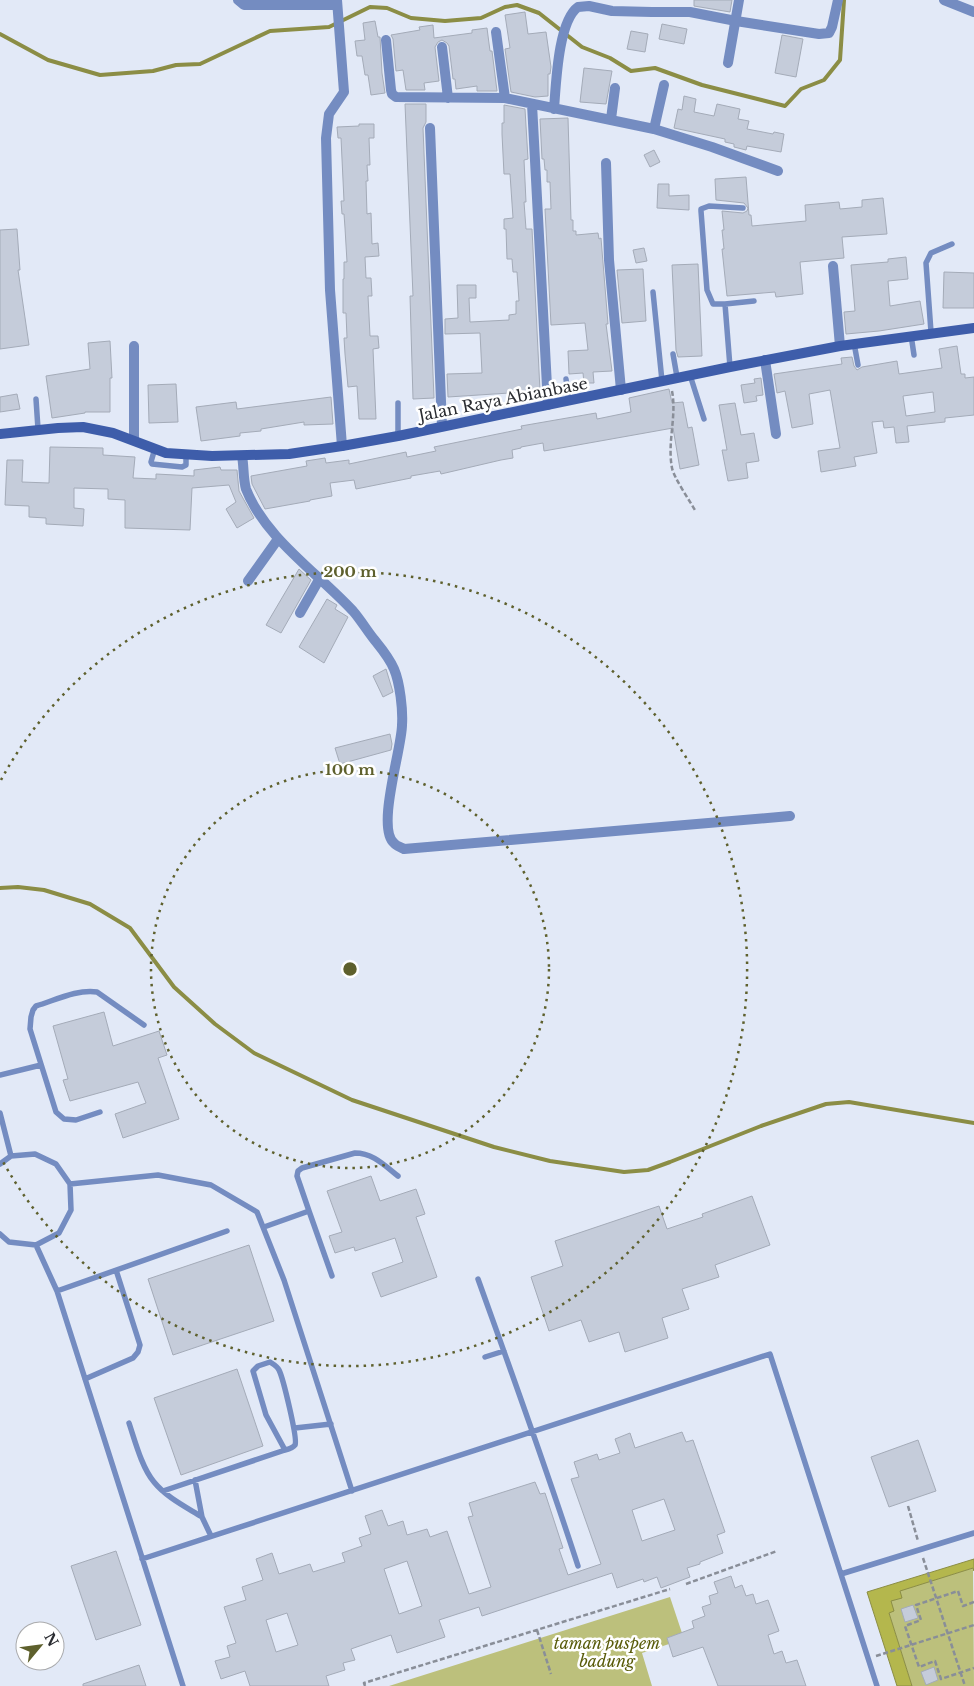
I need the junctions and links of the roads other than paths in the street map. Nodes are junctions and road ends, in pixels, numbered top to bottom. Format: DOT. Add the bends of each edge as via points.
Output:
graph roads {
  1 [pos="238,0"];
  2 [pos="739,0"];
  3 [pos="838,0"];
  4 [pos="944,0"];
  5 [pos="337,5"];
  6 [pos="974,12"];
  7 [pos="736,22"];
  8 [pos="496,32"];
  9 [pos="386,40"];
  10 [pos="442,47"];
  11 [pos="728,63"];
  12 [pos="664,85"];
  13 [pos="615,88"];
  14 [pos="448,98"];
  15 [pos="505,98"];
  16 [pos="532,104"];
  17 [pos="554,109"];
  18 [pos="611,120"];
  19 [pos="430,128"];
  20 [pos="654,129"];
  21 [pos="606,164"];
  22 [pos="778,171"];
  23 [pos="743,208"];
  24 [pos="952,244"];
  25 [pos="833,266"];
  26 [pos="653,292"];
  27 [pos="754,302"];
  28 [pos="725,304"];
  29 [pos="974,328"];
  30 [pos="931,332"];
  31 [pos="911,335"];
  32 [pos="854,343"];
  33 [pos="134,346"];
  34 [pos="840,346"];
  35 [pos="673,354"];
  36 [pos="914,355"];
  37 [pos="765,360"];
  38 [pos="858,365"];
  39 [pos="730,366"];
  40 [pos="690,375"];
  41 [pos="566,379"];
  42 [pos="670,379"];
  43 [pos="621,390"];
  44 [pos="36,399"];
  45 [pos="570,401"];
  46 [pos="398,403"];
  47 [pos="548,405"];
  48 [pos="704,419"];
  49 [pos="442,426"];
  50 [pos="38,429"];
  51 [pos="0,434"];
  52 [pos="776,434"];
  53 [pos="398,436"];
  54 [pos="134,440"];
  55 [pos="342,446"];
  56 [pos="155,448"];
  57 [pos="186,455"];
  58 [pos="242,456"];
  59 [pos="278,540"];
  60 [pos="320,578"];
  61 [pos="248,581"];
  62 [pos="300,613"];
  63 [pos="790,816"];
  64 [pos="144,1025"];
  65 [pos="41,1065"];
  66 [pos="0,1075"];
  67 [pos="0,1112"];
  68 [pos="100,1112"];
  69 [pos="11,1156"];
  70 [pos="0,1164"];
  71 [pos="398,1176"];
  72 [pos="70,1184"];
  73 [pos="309,1211"];
  74 [pos="264,1227"];
  75 [pos="227,1231"];
  76 [pos="0,1234"];
  77 [pos="36,1245"];
  78 [pos="116,1270"];
  79 [pos="332,1276"];
  80 [pos="478,1279"];
  81 [pos="57,1291"];
  82 [pos="504,1351"];
  83 [pos="485,1357"];
  84 [pos="85,1379"];
  85 [pos="129,1424"];
  86 [pos="331,1424"];
  87 [pos="295,1428"];
  88 [pos="532,1432"];
  89 [pos="285,1450"];
  90 [pos="195,1480"];
  91 [pos="162,1491"];
  92 [pos="352,1491"];
  93 [pos="202,1517"];
  94 [pos="974,1533"];
  95 [pos="212,1536"];
  96 [pos="142,1559"];
  97 [pos="578,1566"];
  98 [pos="841,1574"];
  99 [pos="183,1686"];
  100 [pos="877,1686"];
  1 -- 5 [label="street" via="244,5"];
  2 -- 7 [label="street"];
  3 -- 7 [label="street" via="832,27 825,34"];
  4 -- 6 [label="street"];
  5 -- 55 [label="street" via="344,92 329,114 326,138 330,290"];
  7 -- 11 [label="street"];
  7 -- 17 [label="street" via="690,12 578,8 574,10 561,42"];
  8 -- 15 [label="street"];
  9 -- 14 [label="street" via="392,94 396,97"];
  10 -- 14 [label="street"];
  12 -- 20 [label="street"];
  13 -- 18 [label="street"];
  14 -- 15 [label="street"];
  15 -- 16 [label="street"];
  16 -- 17 [label="street"];
  16 -- 47 [label="street"];
  17 -- 18 [label="street"];
  18 -- 20 [label="street"];
  19 -- 49 [label="street"];
  20 -- 22 [label="street" via="712,146"];
  21 -- 43 [label="street" via="609,260"];
  23 -- 28 [label="lane" via="708,206 701,211 707,290 712,304"];
  24 -- 30 [label="lane" via="931,253 926,264"];
  25 -- 34 [label="street"];
  26 -- 42 [label="lane"];
  27 -- 28 [label="lane"];
  28 -- 39 [label="lane"];
  29 -- 30 [label="main road, Jalan Raya Abianbase"];
  30 -- 31 [label="main road, Jalan Raya Abianbase"];
  31 -- 32 [label="main road, Jalan Raya Abianbase"];
  31 -- 36 [label="lane"];
  32 -- 34 [label="main road, Jalan Raya Abianbase"];
  32 -- 38 [label="lane"];
  33 -- 54 [label="street"];
  34 -- 37 [label="main road, Jalan Raya Abianbase"];
  35 -- 42 [label="lane"];
  37 -- 39 [label="main road, Jalan Raya Abianbase"];
  37 -- 52 [label="street"];
  39 -- 40 [label="main road, Jalan Raya Abianbase"];
  40 -- 42 [label="main road, Jalan Raya Abianbase"];
  40 -- 48 [label="lane"];
  41 -- 45 [label="lane"];
  42 -- 43 [label="main road, Jalan Raya Abianbase"];
  43 -- 45 [label="main road, Jalan Raya Abianbase"];
  44 -- 50 [label="lane"];
  45 -- 47 [label="main road, Jalan Raya Abianbase"];
  46 -- 53 [label="lane"];
  47 -- 49 [label="main road, Jalan Raya Abianbase"];
  49 -- 53 [label="main road, Jalan Raya Abianbase"];
  50 -- 51 [label="main road, Jalan Raya Abianbase"];
  50 -- 54 [label="main road, Jalan Raya Abianbase" via="93,428"];
  53 -- 55 [label="main road, Jalan Raya Abianbase"];
  54 -- 56 [label="main road, Jalan Raya Abianbase"];
  55 -- 58 [label="main road, Jalan Raya Abianbase" via="289,454"];
  56 -- 57 [label="main road, Jalan Raya Abianbase"];
  56 -- 57 [label="lane" via="152,464 182,467 186,465"];
  57 -- 58 [label="main road, Jalan Raya Abianbase"];
  58 -- 59 [label="street" via="246,488"];
  59 -- 60 [label="street"];
  59 -- 61 [label="street"];
  60 -- 62 [label="street"];
  60 -- 63 [label="street" via="354,612 388,656 399,684 402,724 392,775 388,825 394,844 404,849"];
  64 -- 65 [label="lane" via="97,992 89,990 36,1006 30,1029"];
  65 -- 66 [label="lane"];
  65 -- 68 [label="lane" via="56,1112 64,1119 76,1120"];
  67 -- 69 [label="lane"];
  69 -- 70 [label="lane"];
  69 -- 72 [label="lane" via="35,1154 56,1164"];
  71 -- 73 [label="lane" via="364,1153 302,1168 296,1176"];
  72 -- 74 [label="lane" via="158,1175 211,1185 257,1212"];
  72 -- 77 [label="lane" via="72,1210 59,1233"];
  73 -- 74 [label="lane"];
  73 -- 79 [label="lane"];
  74 -- 86 [label="lane"];
  75 -- 78 [label="lane"];
  76 -- 77 [label="lane" via="9,1242"];
  77 -- 81 [label="lane"];
  78 -- 81 [label="lane"];
  78 -- 84 [label="lane" via="139,1349 133,1358"];
  80 -- 82 [label="lane"];
  81 -- 84 [label="lane"];
  82 -- 83 [label="lane"];
  82 -- 88 [label="lane"];
  84 -- 96 [label="lane"];
  85 -- 91 [label="lane" via="148,1473"];
  86 -- 87 [label="lane"];
  86 -- 92 [label="lane"];
  87 -- 89 [label="lane" via="296,1444"];
  87 -- 89 [label="lane" via="279,1370 270,1362 258,1366 253,1371 260,1400"];
  88 -- 92 [label="lane"];
  88 -- 97 [label="lane"];
  88 -- 98 [label="lane" via="770,1354"];
  89 -- 90 [label="lane"];
  90 -- 91 [label="lane"];
  90 -- 93 [label="lane"];
  91 -- 93 [label="lane"];
  92 -- 95 [label="lane"];
  93 -- 95 [label="lane"];
  94 -- 98 [label="lane"];
  95 -- 96 [label="lane"];
  96 -- 99 [label="lane"];
  98 -- 100 [label="lane"];
}
